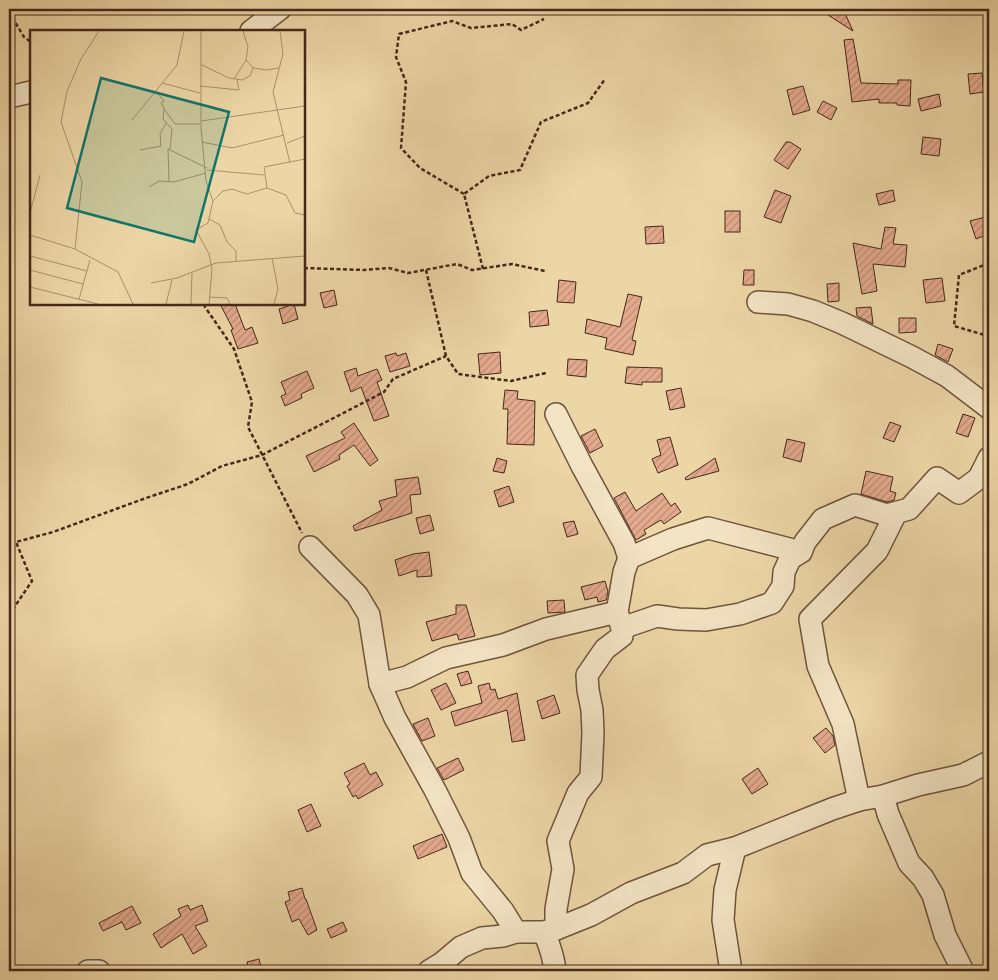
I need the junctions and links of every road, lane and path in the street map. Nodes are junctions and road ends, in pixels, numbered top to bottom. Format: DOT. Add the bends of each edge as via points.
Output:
graph roads {
  1 [pos="280,9"];
  2 [pos="9,12"];
  3 [pos="544,19"];
  4 [pos="252,30"];
  5 [pos="30,41"];
  6 [pos="605,79"];
  7 [pos="30,92"];
  8 [pos="9,97"];
  9 [pos="464,194"];
  10 [pos="989,263"];
  11 [pos="305,268"];
  12 [pos="483,269"];
  13 [pos="426,270"];
  14 [pos="545,271"];
  15 [pos="758,302"];
  16 [pos="205,305"];
  17 [pos="989,338"];
  18 [pos="446,356"];
  19 [pos="546,374"];
  20 [pos="989,408"];
  21 [pos="556,414"];
  22 [pos="262,455"];
  23 [pos="989,458"];
  24 [pos="896,513"];
  25 [pos="310,548"];
  26 [pos="802,552"];
  27 [pos="630,558"];
  28 [pos="9,615"];
  29 [pos="619,620"];
  30 [pos="380,684"];
  31 [pos="989,762"];
  32 [pos="883,796"];
  33 [pos="859,800"];
  34 [pos="735,848"];
  35 [pos="550,930"];
  36 [pos="516,932"];
  37 [pos="88,971"];
  38 [pos="99,971"];
  39 [pos="429,971"];
  40 [pos="555,971"];
  41 [pos="732,971"];
  42 [pos="963,971"];
  1 -- 4 [label="street"];
  2 -- 5 [label="path"];
  3 -- 9 [label="path" via="521,30 512,24 471,28 452,21 399,34 396,57 406,82 401,148 420,168"];
  6 -- 9 [label="path" via="588,103 541,122 520,170 489,176"];
  7 -- 8 [label="street"];
  9 -- 12 [label="path"];
  10 -- 17 [label="path" via="959,275 954,326"];
  11 -- 13 [label="path" via="389,268 408,273"];
  12 -- 13 [label="path" via="472,270 457,264"];
  12 -- 14 [label="path" via="512,264"];
  13 -- 18 [label="path"];
  15 -- 20 [label="street" via="788,304 842,323 948,376"];
  16 -- 22 [label="path" via="234,350 252,402 248,428"];
  18 -- 19 [label="path" via="458,374 511,381"];
  18 -- 22 [label="path" via="393,379 384,392"];
  21 -- 27 [label="street"];
  22 -- 25 [label="path"];
  22 -- 28 [label="path" via="222,466 188,484 16,542 32,581"];
  23 -- 24 [label="street" via="979,478 959,493 937,478 909,509"];
  24 -- 26 [label="street" via="887,515 855,505 822,519 805,542"];
  24 -- 33 [label="street" via="877,551 810,619 818,666 843,724"];
  25 -- 30 [label="street" via="357,595 369,615"];
  26 -- 27 [label="street" via="708,528"];
  26 -- 29 [label="street" via="790,559 784,572 783,586 772,603 740,614 706,620 658,616"];
  27 -- 29 [label="street" via="624,572"];
  29 -- 30 [label="street" via="546,629 503,645 446,658 407,677"];
  29 -- 35 [label="street" via="622,636 605,649 587,675 594,733 591,777 578,793 558,840 563,869"];
  30 -- 36 [label="street" via="459,838 472,873"];
  31 -- 32 [label="street" via="963,775"];
  32 -- 33 [label="street"];
  32 -- 42 [label="street" via="909,863 924,878 934,895 945,935"];
  33 -- 34 [label="street"];
  34 -- 35 [label="street" via="707,855 683,873"];
  34 -- 41 [label="street" via="725,890 723,920"];
  35 -- 36 [label="street"];
  35 -- 40 [label="street"];
  36 -- 39 [label="street" via="482,938 461,947"];
  37 -- 38 [label="street"];
}
